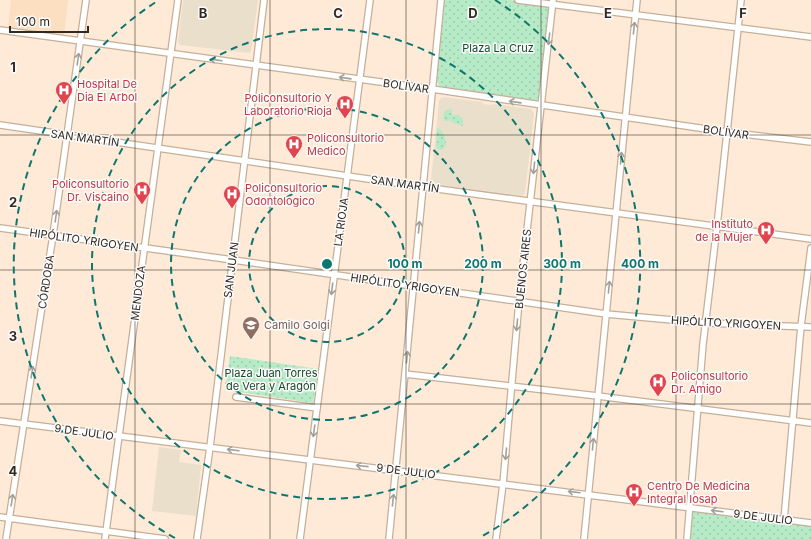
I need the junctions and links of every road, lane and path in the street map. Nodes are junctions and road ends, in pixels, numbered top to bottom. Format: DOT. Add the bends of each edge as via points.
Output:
graph roads {
  1 [pos="86,0"];
  2 [pos="178,0"];
  3 [pos="264,0"];
  4 [pos="370,0"];
  5 [pos="441,0"];
  6 [pos="518,0"];
  7 [pos="637,0"];
  8 [pos="741,0"];
  9 [pos="553,3"];
  10 [pos="636,15"];
  11 [pos="738,28"];
  12 [pos="0,30"];
  13 [pos="811,37"];
  14 [pos="80,41"];
  15 [pos="171,54"];
  16 [pos="256,65"];
  17 [pos="360,80"];
  18 [pos="432,89"];
  19 [pos="541,106"];
  20 [pos="625,117"];
  21 [pos="0,125"];
  22 [pos="727,132"];
  23 [pos="67,136"];
  24 [pos="811,142"];
  25 [pos="158,149"];
  26 [pos="245,161"];
  27 [pos="347,175"];
  28 [pos="423,186"];
  29 [pos="530,201"];
  30 [pos="616,212"];
  31 [pos="717,226"];
  32 [pos="0,228"];
  33 [pos="53,235"];
  34 [pos="811,239"];
  35 [pos="144,248"];
  36 [pos="811,248"];
  37 [pos="232,260"];
  38 [pos="334,275"];
  39 [pos="413,286"];
  40 [pos="519,301"];
  41 [pos="606,314"];
  42 [pos="706,323"];
  43 [pos="801,326"];
  44 [pos="811,327"];
  45 [pos="405,374"];
  46 [pos="512,386"];
  47 [pos="598,396"];
  48 [pos="236,397"];
  49 [pos="317,408"];
  50 [pos="697,409"];
  51 [pos="0,421"];
  52 [pos="793,421"];
  53 [pos="811,423"];
  54 [pos="24,424"];
  55 [pos="119,437"];
  56 [pos="210,448"];
  57 [pos="310,460"];
  58 [pos="396,470"];
  59 [pos="503,484"];
  60 [pos="588,494"];
  61 [pos="690,507"];
  62 [pos="0,517"];
  63 [pos="9,518"];
  64 [pos="784,520"];
  65 [pos="811,523"];
  66 [pos="106,531"];
  67 [pos="6,539"];
  68 [pos="105,539"];
  69 [pos="165,539"];
  70 [pos="197,539"];
  71 [pos="300,539"];
  72 [pos="390,539"];
  73 [pos="496,539"];
  74 [pos="584,539"];
  75 [pos="687,539"];
  1 -- 14 [label="street, CÓRDOBA"];
  2 -- 15 [label="street, MENDOZA"];
  3 -- 16 [label="street, SAN JUAN"];
  4 -- 17 [label="street, LA RIOJA"];
  5 -- 18 [label="street"];
  6 -- 9 [label="street"];
  7 -- 10 [label="street"];
  8 -- 11 [label="street"];
  9 -- 10 [label="street"];
  9 -- 19 [label="street, BUENOS AIRES, one-way"];
  10 -- 11 [label="street"];
  20 -- 10 [label="street, one-way"];
  11 -- 13 [label="street"];
  11 -- 22 [label="street"];
  12 -- 14 [label="street, BOLÍVAR"];
  14 -- 15 [label="street, BOLÍVAR"];
  23 -- 14 [label="street, CÓRDOBA, one-way"];
  16 -- 15 [label="street, BOLÍVAR, one-way"];
  15 -- 25 [label="street, MENDOZA"];
  17 -- 16 [label="street, BOLÍVAR, one-way"];
  16 -- 26 [label="street, SAN JUAN"];
  17 -- 18 [label="street, BOLÍVAR"];
  17 -- 27 [label="street, LA RIOJA"];
  19 -- 18 [label="street, BOLÍVAR, one-way"];
  18 -- 28 [label="street"];
  19 -- 20 [label="street, BOLÍVAR"];
  19 -- 29 [label="street, BUENOS AIRES, one-way"];
  20 -- 22 [label="street, BOLÍVAR"];
  30 -- 20 [label="street, one-way"];
  21 -- 23 [label="street, SAN MARTÍN"];
  22 -- 24 [label="street, BOLÍVAR"];
  22 -- 31 [label="street"];
  23 -- 25 [label="street, SAN MARTÍN"];
  33 -- 23 [label="street, CÓRDOBA, one-way"];
  25 -- 26 [label="street, SAN MARTÍN"];
  25 -- 35 [label="street, MENDOZA"];
  26 -- 27 [label="street, SAN MARTÍN"];
  26 -- 37 [label="street, SAN JUAN"];
  27 -- 28 [label="street, SAN MARTÍN"];
  27 -- 38 [label="street, LA RIOJA"];
  28 -- 29 [label="street, SAN MARTÍN"];
  39 -- 28 [label="street, one-way"];
  29 -- 30 [label="street, SAN MARTÍN"];
  29 -- 40 [label="street, BUENOS AIRES"];
  30 -- 31 [label="street, SAN MARTÍN"];
  41 -- 30 [label="street, one-way"];
  31 -- 34 [label="street, SAN MARTÍN"];
  31 -- 42 [label="street"];
  32 -- 33 [label="street, HIPÓLITO YRIGOYEN"];
  33 -- 35 [label="street, HIPÓLITO YRIGOYEN"];
  54 -- 33 [label="street, CÓRDOBA, one-way"];
  35 -- 37 [label="street, HIPÓLITO YRIGOYEN"];
  35 -- 55 [label="street, MENDOZA"];
  36 -- 43 [label="street"];
  37 -- 38 [label="street, HIPÓLITO YRIGOYEN"];
  37 -- 56 [label="street, SAN JUAN"];
  38 -- 39 [label="street, HIPÓLITO YRIGOYEN"];
  38 -- 49 [label="street, LA RIOJA, one-way"];
  39 -- 40 [label="street, HIPÓLITO YRIGOYEN"];
  45 -- 39 [label="street, one-way"];
  40 -- 41 [label="street, HIPÓLITO YRIGOYEN"];
  40 -- 46 [label="street, BUENOS AIRES, one-way"];
  41 -- 42 [label="street, HIPÓLITO YRIGOYEN"];
  41 -- 47 [label="street"];
  42 -- 43 [label="street, HIPÓLITO YRIGOYEN"];
  42 -- 50 [label="street"];
  43 -- 44 [label="street, HIPÓLITO YRIGOYEN"];
  43 -- 52 [label="street"];
  45 -- 46 [label="street"];
  45 -- 58 [label="street"];
  46 -- 47 [label="street"];
  46 -- 59 [label="street, BUENOS AIRES, one-way"];
  47 -- 50 [label="street"];
  60 -- 47 [label="street, one-way"];
  48 -- 49 [label="street"];
  49 -- 57 [label="street, LA RIOJA, one-way"];
  50 -- 52 [label="street"];
  50 -- 61 [label="street"];
  51 -- 54 [label="street, 9 DE JULIO"];
  52 -- 53 [label="street"];
  52 -- 64 [label="street"];
  54 -- 55 [label="street, 9 DE JULIO"];
  63 -- 54 [label="street, CÓRDOBA, one-way"];
  55 -- 56 [label="street, 9 DE JULIO"];
  55 -- 66 [label="street, MENDOZA"];
  57 -- 56 [label="street, 9 DE JULIO, one-way"];
  56 -- 70 [label="street, SAN JUAN"];
  58 -- 57 [label="street, 9 DE JULIO, one-way"];
  57 -- 71 [label="street, LA RIOJA"];
  58 -- 59 [label="street, 9 DE JULIO"];
  72 -- 58 [label="street, one-way"];
  60 -- 59 [label="street, 9 DE JULIO, one-way"];
  59 -- 73 [label="street, BUENOS AIRES"];
  60 -- 61 [label="street, 9 DE JULIO"];
  60 -- 74 [label="street"];
  64 -- 61 [label="street, 9 DE JULIO, one-way"];
  61 -- 75 [label="street"];
  62 -- 63 [label="street"];
  63 -- 66 [label="street"];
  63 -- 67 [label="street, CÓRDOBA"];
  64 -- 65 [label="street, 9 DE JULIO"];
  66 -- 68 [label="street, MENDOZA"];
  66 -- 69 [label="street"];
}
